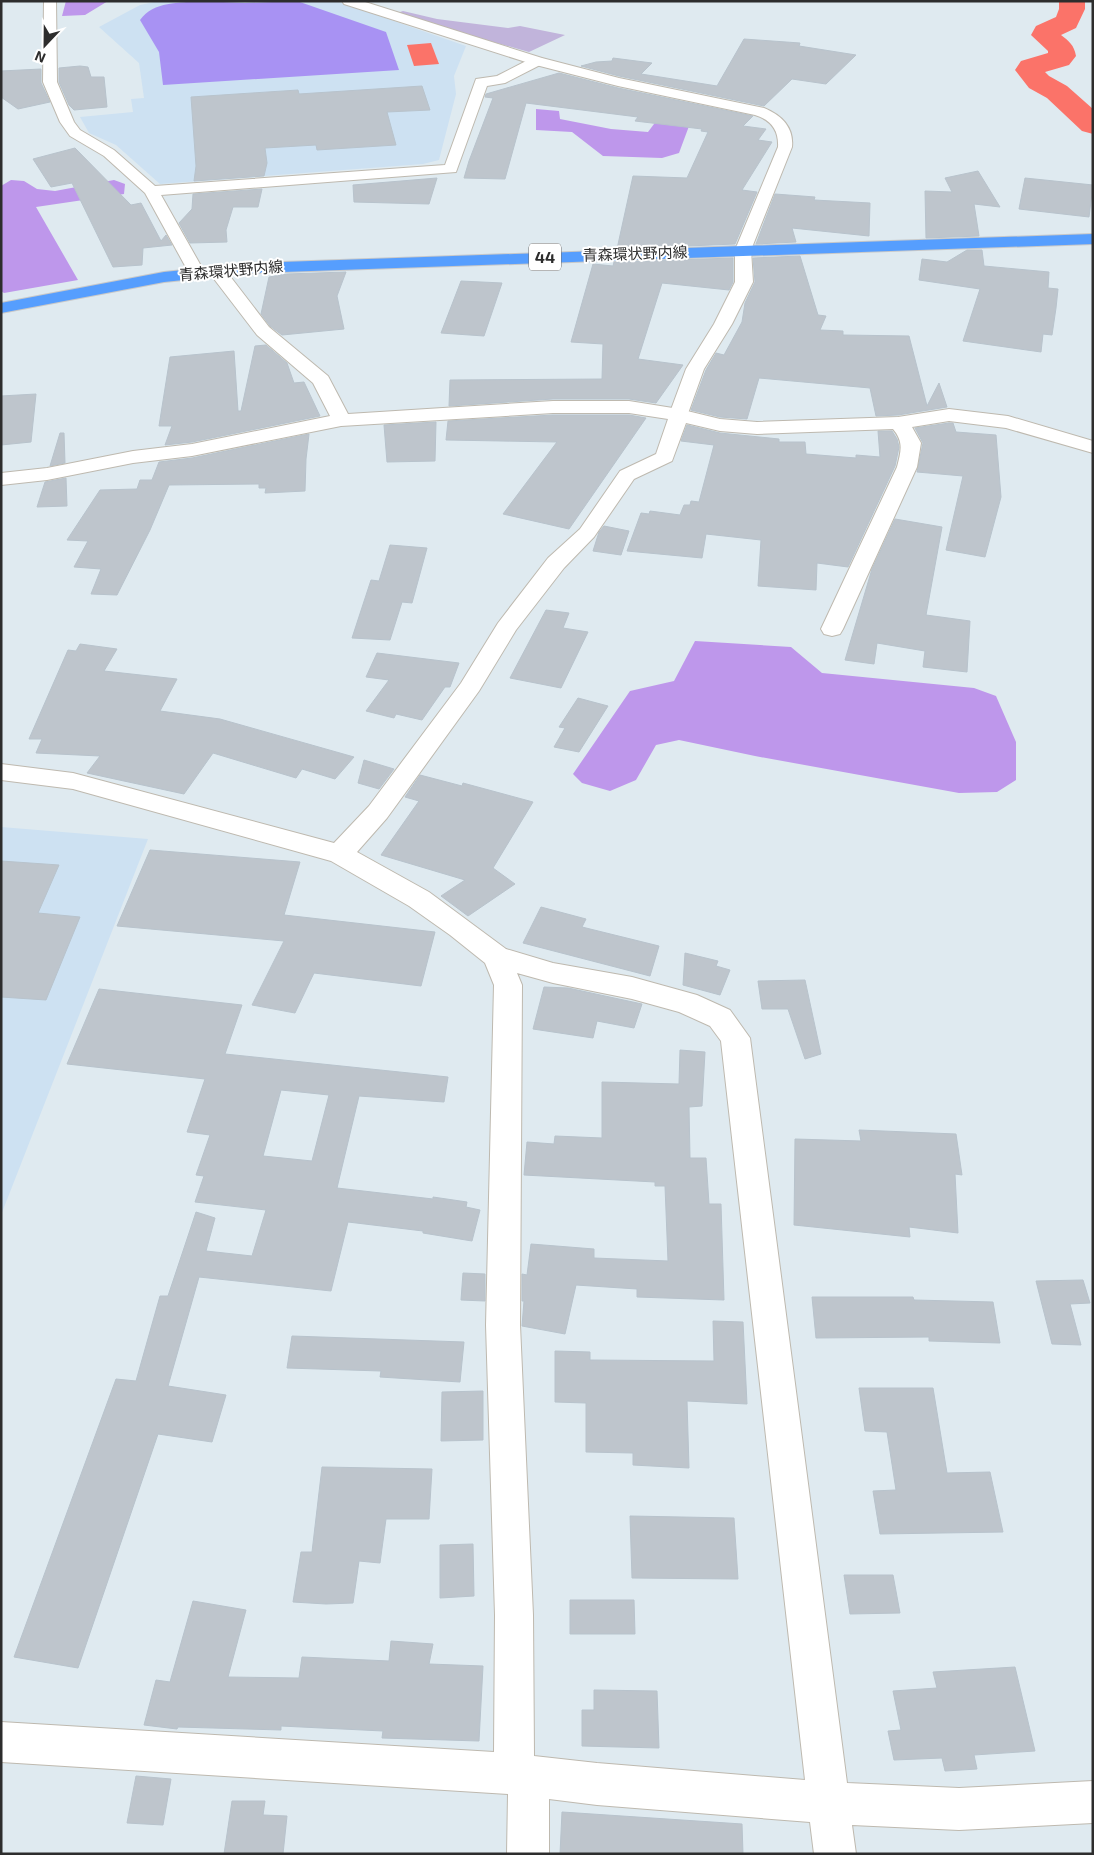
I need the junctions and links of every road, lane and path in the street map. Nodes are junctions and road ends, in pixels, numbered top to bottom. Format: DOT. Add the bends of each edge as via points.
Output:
graph roads {
  1 [pos="50,1"];
  2 [pos="348,1"];
  3 [pos="538,61"];
  4 [pos="150,192"];
  5 [pos="1093,238"];
  6 [pos="743,250"];
  7 [pos="217,271"];
  8 [pos="197,273"];
  9 [pos="1,308"];
  10 [pos="679,415"];
  11 [pos="341,420"];
  12 [pos="898,423"];
  13 [pos="1093,447"];
  14 [pos="1,479"];
  15 [pos="832,629"];
  16 [pos="1,772"];
  17 [pos="340,854"];
  18 [pos="497,957"];
  19 [pos="1,1742"];
  20 [pos="521,1775"];
  21 [pos="1093,1802"];
  22 [pos="828,1803"];
  23 [pos="528,1854"];
  24 [pos="835,1854"];
  1 -- 4 [label="street" via="50,82 67,122 75,132 109,154"];
  2 -- 3 [label="street"];
  3 -- 4 [label="street" via="500,80 481,82 451,169"];
  3 -- 6 [label="street" via="771,115 787,138"];
  4 -- 8 [label="street"];
  5 -- 6 [label="main road, 青森環状野内線 / 44"];
  6 -- 7 [label="main road, 青森環状野内線 / 44" via="338,263"];
  6 -- 10 [label="street" via="744,282 695,369"];
  7 -- 8 [label="main road, 青森環状野内線 / 44"];
  7 -- 11 [label="street" via="263,331 320,380"];
  8 -- 9 [label="main road, 青森環状野内線 / 44"];
  10 -- 11 [label="street" via="629,407 553,407"];
  10 -- 12 [label="street" via="757,428"];
  10 -- 17 [label="street" via="664,457 627,474 588,533 556,563 506,628 470,686 378,812"];
  11 -- 14 [label="street" via="192,450"];
  12 -- 13 [label="street" via="949,415 971,416 1008,422"];
  12 -- 15 [label="street" via="912,439 908,467"];
  16 -- 17 [label="street" via="73,781"];
  17 -- 18 [label="street" via="419,898"];
  18 -- 20 [label="street" via="508,985 503,1325"];
  18 -- 22 [label="street" via="687,1003 720,1018 735,1038"];
  19 -- 20 [label="street"];
  20 -- 22 [label="street"];
  20 -- 23 [label="street"];
  21 -- 22 [label="street" via="959,1809"];
  22 -- 24 [label="street"];
}
